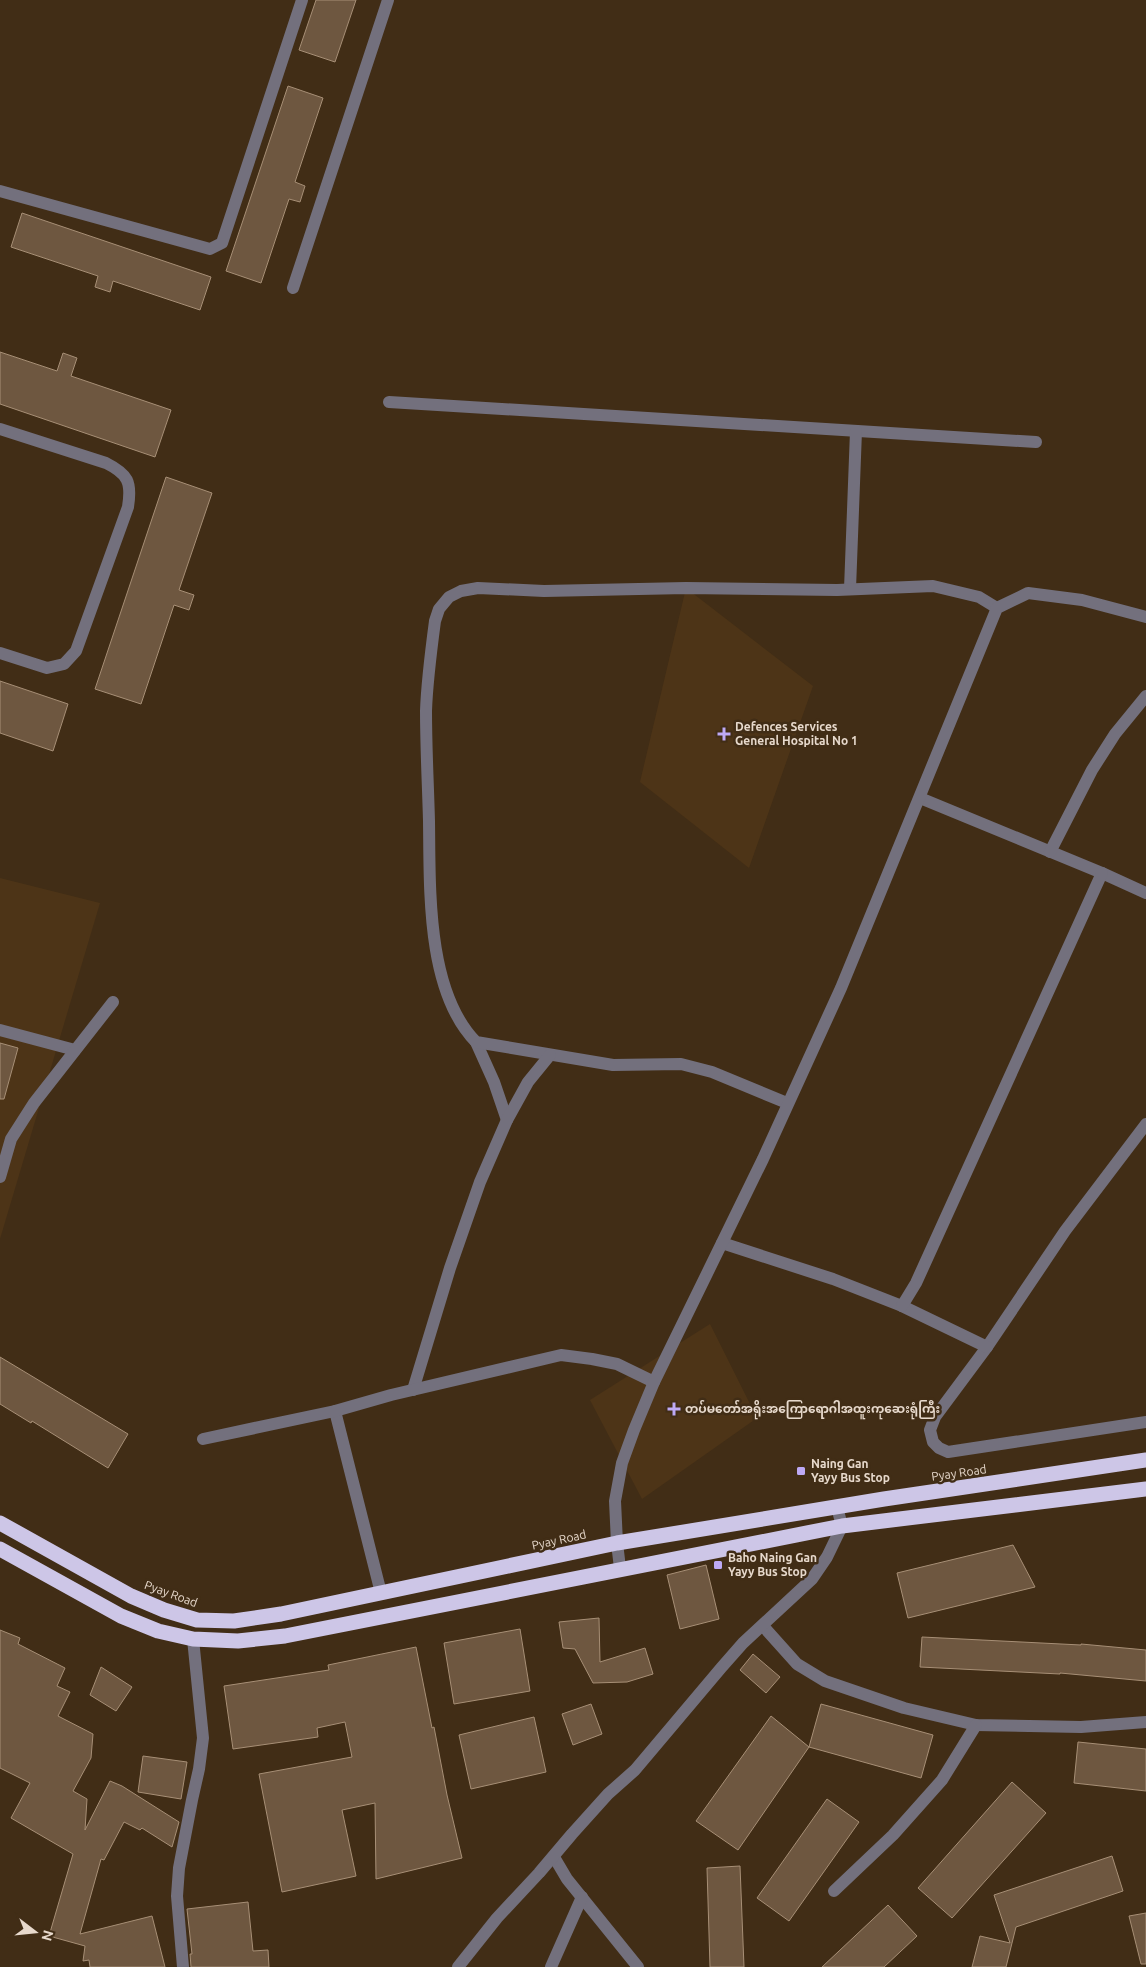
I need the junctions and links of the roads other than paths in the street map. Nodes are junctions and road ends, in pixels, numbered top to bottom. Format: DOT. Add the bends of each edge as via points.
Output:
graph roads {
  1 [pos="302,0"];
  2 [pos="388,0"];
  3 [pos="0,191"];
  4 [pos="293,288"];
  5 [pos="388,402"];
  6 [pos="0,429"];
  7 [pos="856,431"];
  8 [pos="1036,442"];
  9 [pos="850,589"];
  10 [pos="998,608"];
  11 [pos="1146,617"];
  12 [pos="0,654"];
  13 [pos="1146,696"];
  14 [pos="920,798"];
  15 [pos="1050,852"];
  16 [pos="1102,873"];
  17 [pos="1146,894"];
  18 [pos="113,1002"];
  19 [pos="0,1030"];
  20 [pos="476,1042"];
  21 [pos="75,1050"];
  22 [pos="550,1055"];
  23 [pos="788,1102"];
  24 [pos="507,1120"];
  25 [pos="1146,1124"];
  26 [pos="4,1148"];
  27 [pos="0,1177"];
  28 [pos="722,1243"];
  29 [pos="902,1306"];
  30 [pos="987,1347"];
  31 [pos="654,1382"];
  32 [pos="413,1390"];
  33 [pos="335,1411"];
  34 [pos="1146,1422"];
  35 [pos="203,1439"];
  36 [pos="1146,1460"];
  37 [pos="1146,1489"];
  38 [pos="837,1507"];
  39 [pos="0,1523"];
  40 [pos="842,1526"];
  41 [pos="617,1544"];
  42 [pos="0,1549"];
  43 [pos="620,1568"];
  44 [pos="381,1593"];
  45 [pos="763,1626"];
  46 [pos="193,1639"];
  47 [pos="1146,1722"];
  48 [pos="976,1725"];
  49 [pos="554,1857"];
  50 [pos="834,1891"];
  51 [pos="582,1897"];
  52 [pos="183,1967"];
  53 [pos="458,1967"];
  54 [pos="551,1967"];
  55 [pos="638,1967"];
  1 -- 3 [label="street" via="222,243 210,250"];
  2 -- 4 [label="street"];
  5 -- 7 [label="street"];
  6 -- 12 [label="street" via="106,463 120,470 128,480 130,490 128,507 76,650 64,664 47,668"];
  7 -- 8 [label="street"];
  7 -- 9 [label="street"];
  9 -- 10 [label="street" via="933,586 979,597"];
  9 -- 20 [label="street" via="544,591 478,588 460,591 438,609 434,621 426,710 429,886 438,964 464,1030"];
  10 -- 11 [label="street" via="1028,592 1082,600"];
  10 -- 14 [label="street"];
  13 -- 15 [label="street" via="1115,734 1092,770"];
  14 -- 15 [label="street"];
  14 -- 23 [label="street" via="841,988"];
  15 -- 16 [label="street"];
  16 -- 17 [label="street"];
  16 -- 29 [label="street" via="916,1282"];
  18 -- 21 [label="street"];
  19 -- 21 [label="street"];
  20 -- 22 [label="street"];
  20 -- 24 [label="street"];
  21 -- 26 [label="street"];
  22 -- 23 [label="street" via="612,1065 682,1064 712,1072"];
  22 -- 24 [label="street" via="528,1082"];
  23 -- 28 [label="street"];
  24 -- 32 [label="street" via="480,1182 453,1259"];
  25 -- 30 [label="street" via="1065,1231"];
  26 -- 27 [label="street"];
  28 -- 29 [label="street" via="833,1279"];
  28 -- 31 [label="street"];
  29 -- 30 [label="street"];
  30 -- 34 [label="street" via="935,1417 930,1430 933,1442 939,1448 948,1452"];
  31 -- 32 [label="street" via="618,1364 561,1356"];
  31 -- 41 [label="street" via="622,1463 615,1501"];
  32 -- 33 [label="street"];
  33 -- 35 [label="street"];
  33 -- 44 [label="street"];
  36 -- 38 [label="highway, Pyay Road"];
  37 -- 40 [label="highway"];
  38 -- 40 [label="street"];
  38 -- 41 [label="highway, Pyay Road"];
  39 -- 44 [label="highway, Pyay Road" via="131,1596 198,1620 234,1622"];
  40 -- 43 [label="highway"];
  40 -- 45 [label="street" via="812,1579"];
  41 -- 43 [label="street"];
  41 -- 44 [label="highway, Pyay Road"];
  42 -- 46 [label="highway" via="121,1616 158,1631"];
  43 -- 46 [label="highway" via="285,1636 238,1642"];
  45 -- 48 [label="street" via="797,1664 824,1681 904,1708"];
  45 -- 49 [label="street" via="726,1662 635,1770 608,1794"];
  46 -- 52 [label="street" via="204,1738 179,1868 177,1896"];
  47 -- 48 [label="street" via="1081,1727"];
  48 -- 50 [label="street" via="942,1780 893,1835"];
  49 -- 51 [label="street"];
  49 -- 53 [label="street" via="496,1918"];
  51 -- 54 [label="street"];
  51 -- 55 [label="street"];
}
